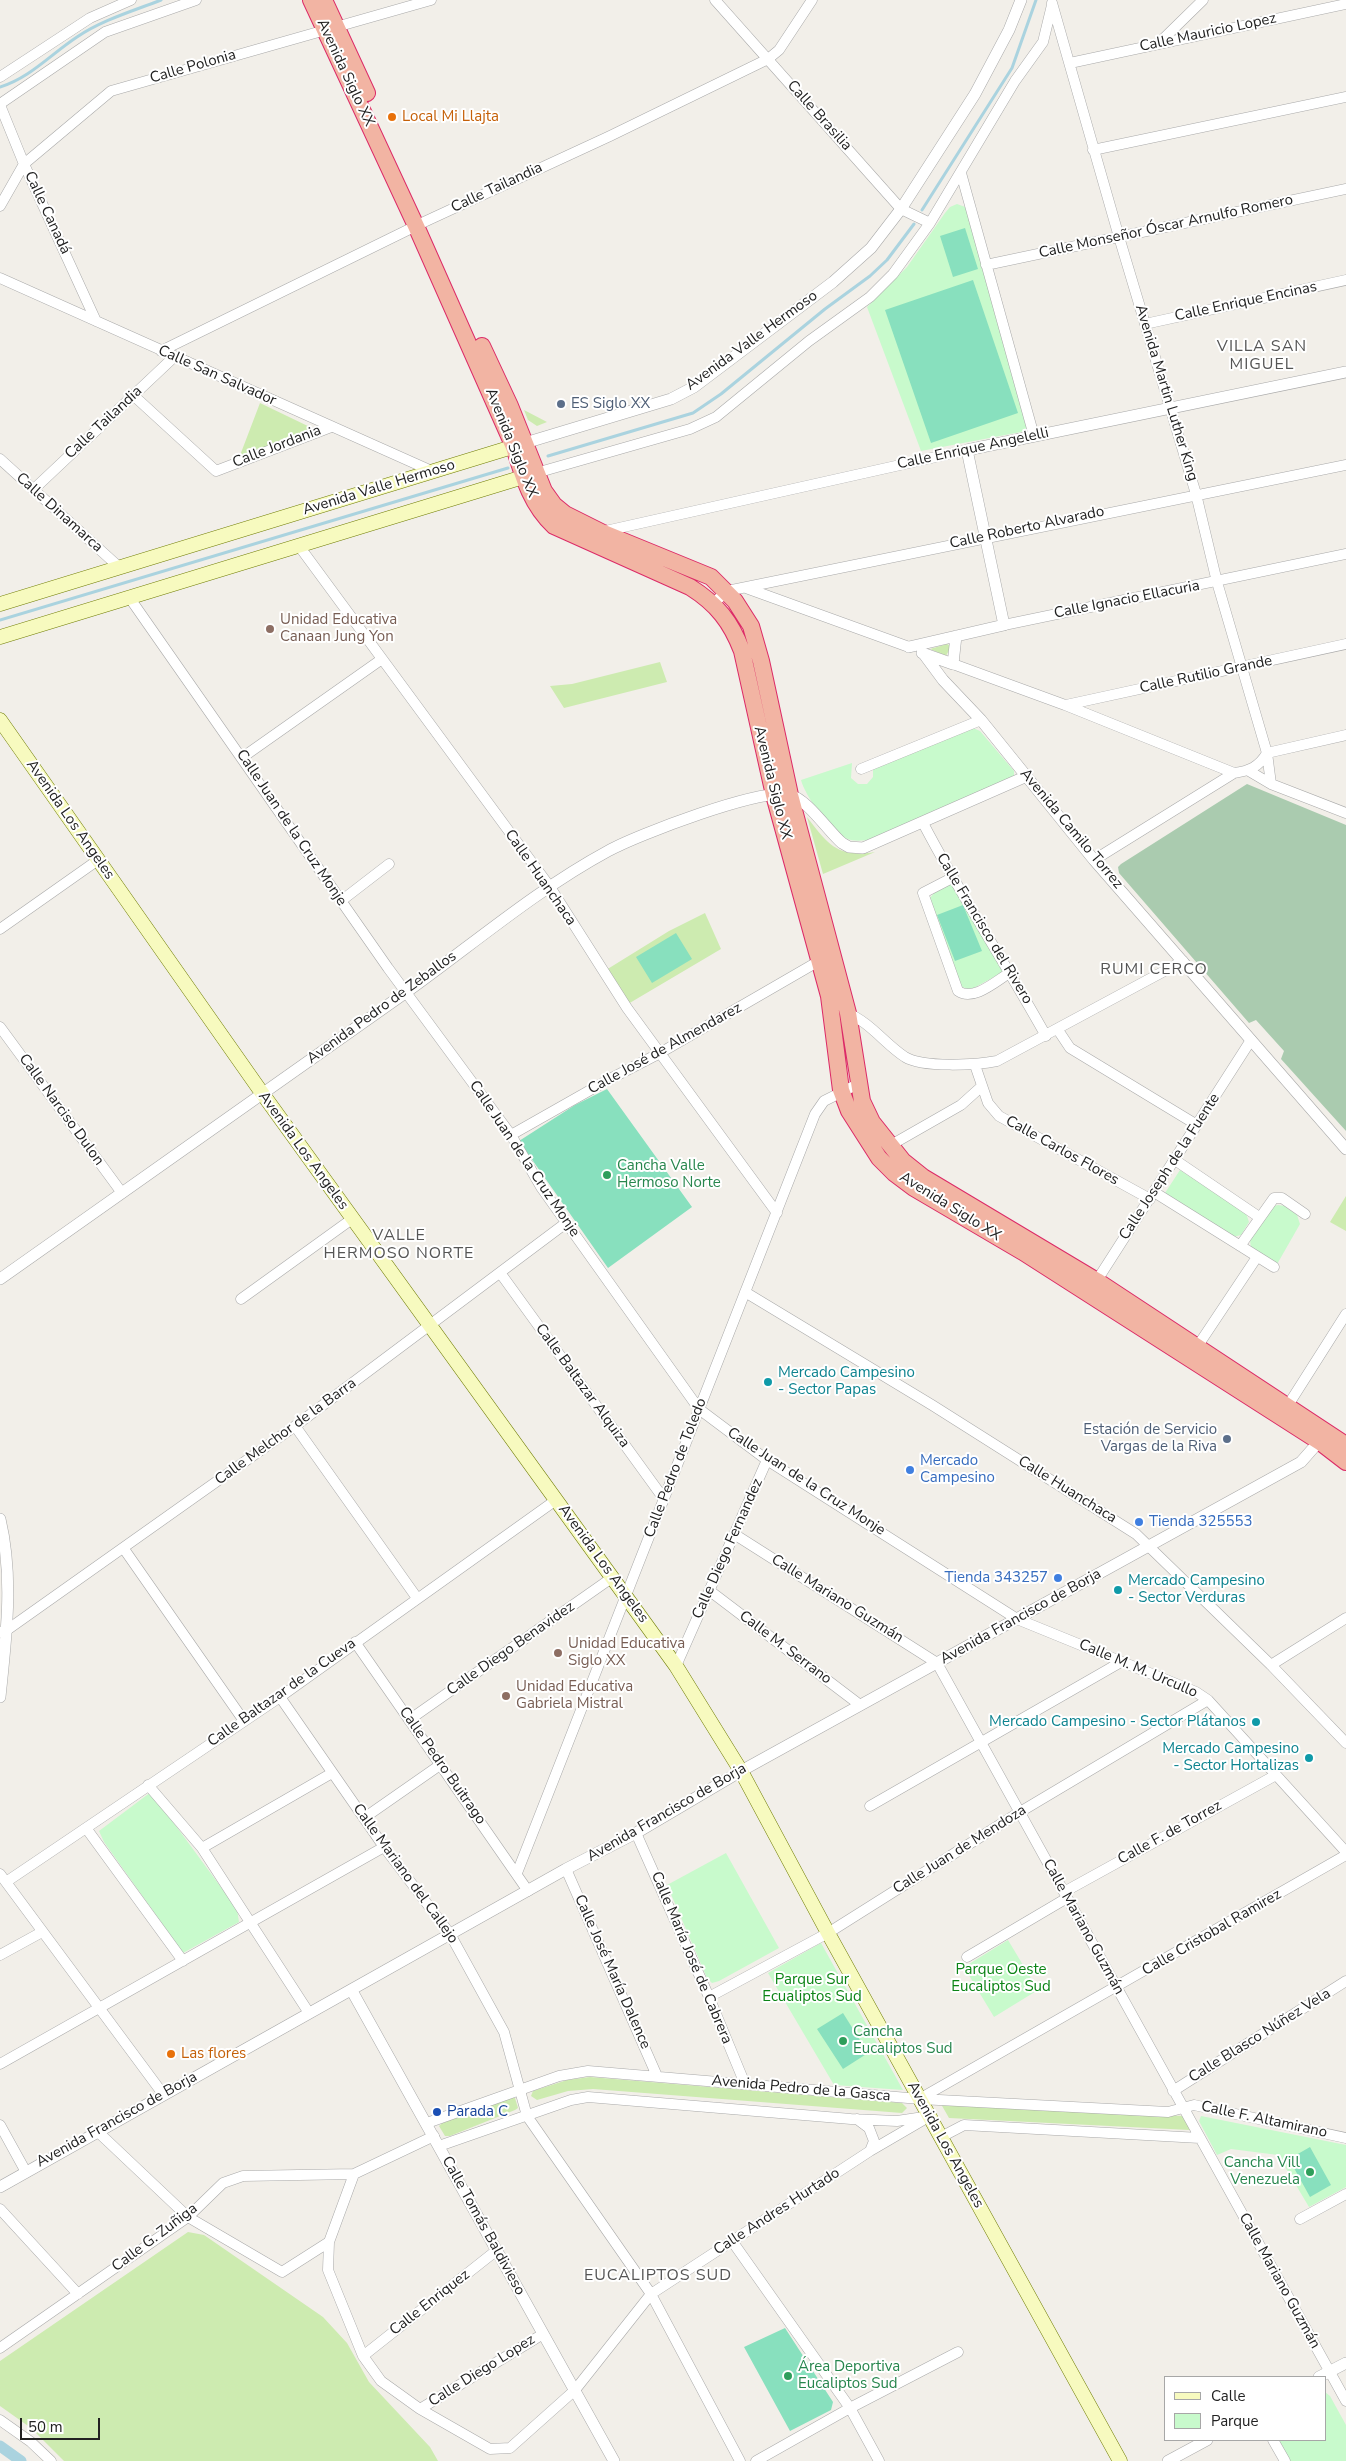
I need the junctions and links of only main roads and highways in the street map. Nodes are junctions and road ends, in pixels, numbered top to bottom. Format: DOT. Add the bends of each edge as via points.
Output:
graph roads {
  1 [pos="311,0"];
  2 [pos="324,0"];
  3 [pos="330,27"];
  4 [pos="520,445"];
  5 [pos="530,475"];
  6 [pos="0,604"];
  7 [pos="0,637"];
  8 [pos="0,720"];
  9 [pos="1092,1288"];
  10 [pos="1284,1411"];
  11 [pos="1323,1437"];
  12 [pos="1346,1445"];
  13 [pos="1346,1462"];
  14 [pos="1120,2461"];
  1 -- 3 [label="highway, Avenida Siglo XX"];
  2 -- 3 [label="highway, Avenida Siglo XX"];
  3 -- 4 [label="highway, Avenida Siglo XX"];
  4 -- 5 [label="highway, Avenida Siglo XX"];
  4 -- 6 [label="main road, Avenida Valle Hermoso"];
  5 -- 7 [label="main road"];
  5 -- 9 [label="highway, Avenida Siglo XX" via="564,514 600,532 703,573 727,591 751,626 756,644 790,794 848,1013 862,1101 872,1122 903,1161 924,1177"];
  5 -- 9 [label="highway, Avenida Siglo XX" via="541,514 554,526 690,587 714,603 734,630 742,651 774,795 829,996 841,1090 849,1111 879,1158 914,1188 1022,1252"];
  8 -- 14 [label="main road, Avenida Los Angeles" via="262,1094 676,1666 742,1771"];
  9 -- 10 [label="highway, Avenida Siglo XX"];
  9 -- 10 [label="highway, Avenida Siglo XX" via="1197,1346"];
  10 -- 11 [label="highway, Avenida Siglo XX"];
  11 -- 12 [label="highway, Avenida Siglo XX"];
  11 -- 13 [label="highway, Avenida Siglo XX"];
}
